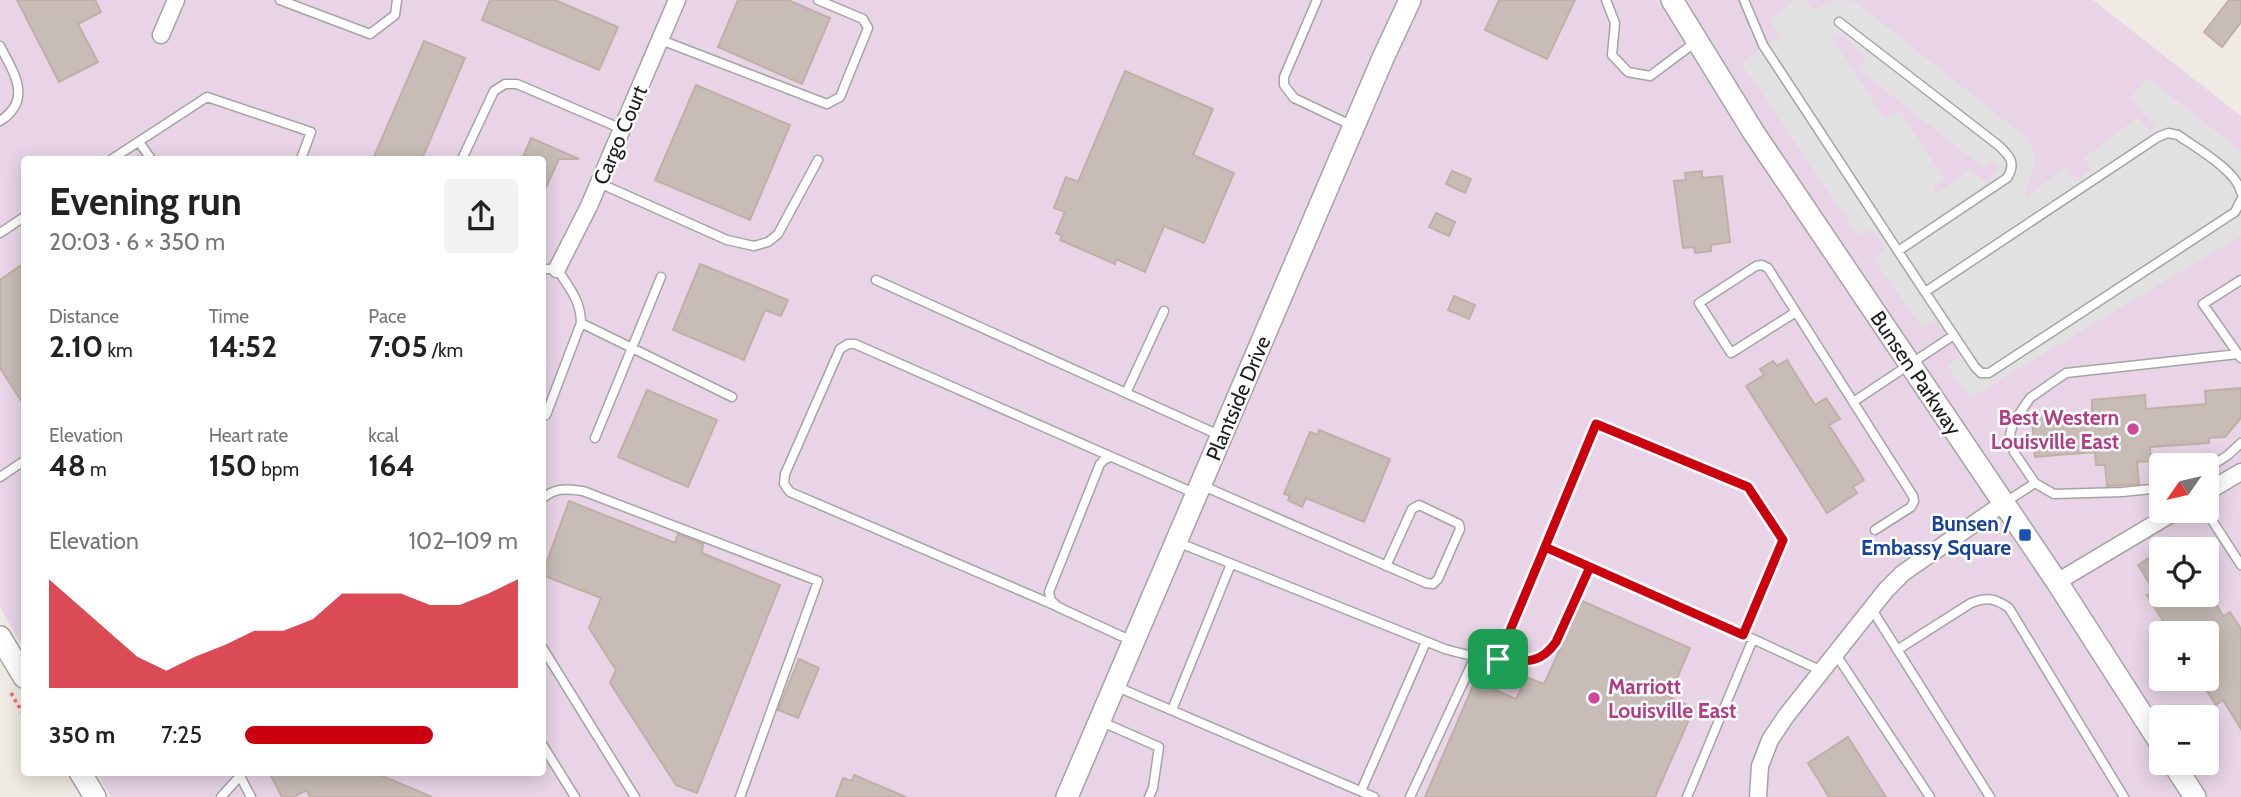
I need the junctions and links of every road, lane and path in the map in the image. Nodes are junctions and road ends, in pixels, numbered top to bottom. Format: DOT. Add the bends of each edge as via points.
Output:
graph roads {
  1 [pos="176,0"];
  2 [pos="280,0"];
  3 [pos="397,0"];
  4 [pos="677,0"];
  5 [pos="818,0"];
  6 [pos="1317,0"];
  7 [pos="1410,0"];
  8 [pos="1606,0"];
  9 [pos="1672,0"];
  10 [pos="1744,0"];
  11 [pos="1839,22"];
  12 [pos="161,35"];
  13 [pos="661,40"];
  14 [pos="1696,41"];
  15 [pos="0,46"];
  16 [pos="0,121"];
  17 [pos="1354,126"];
  18 [pos="622,129"];
  19 [pos="139,142"];
  20 [pos="117,156"];
  21 [pos="149,156"];
  22 [pos="302,156"];
  23 [pos="463,156"];
  24 [pos="818,160"];
  25 [pos="600,183"];
  26 [pos="2241,192"];
  27 [pos="2241,200"];
  28 [pos="21,219"];
  29 [pos="0,233"];
  30 [pos="1898,251"];
  31 [pos="550,269"];
  32 [pos="661,277"];
  33 [pos="876,280"];
  34 [pos="2241,280"];
  35 [pos="1925,292"];
  36 [pos="1164,311"];
  37 [pos="1796,312"];
  38 [pos="582,323"];
  39 [pos="1954,335"];
  40 [pos="631,347"];
  41 [pos="2240,356"];
  42 [pos="1910,364"];
  43 [pos="1126,393"];
  44 [pos="732,397"];
  45 [pos="1853,402"];
  46 [pos="546,415"];
  47 [pos="1222,436"];
  48 [pos="595,438"];
  49 [pos="2241,443"];
  50 [pos="1112,457"];
  51 [pos="2219,461"];
  52 [pos="21,463"];
  53 [pos="2241,472"];
  54 [pos="0,477"];
  55 [pos="2035,483"];
  56 [pos="2219,485"];
  57 [pos="2149,489"];
  58 [pos="1199,490"];
  59 [pos="546,495"];
  60 [pos="2004,503"];
  61 [pos="2156,523"];
  62 [pos="2214,523"];
  63 [pos="1875,530"];
  64 [pos="1177,542"];
  65 [pos="1545,547"];
  66 [pos="1231,564"];
  67 [pos="2241,565"];
  68 [pos="1386,566"];
  69 [pos="1590,567"];
  70 [pos="2057,582"];
  71 [pos="1061,608"];
  72 [pos="1871,608"];
  73 [pos="1743,635"];
  74 [pos="0,637"];
  75 [pos="1753,639"];
  76 [pos="1134,642"];
  77 [pos="1426,642"];
  78 [pos="1897,650"];
  79 [pos="546,653"];
  80 [pos="1835,653"];
  81 [pos="1475,657"];
  82 [pos="1498,659"];
  83 [pos="1822,671"];
  84 [pos="21,672"];
  85 [pos="1115,685"];
  86 [pos="1172,710"];
  87 [pos="1100,721"];
  88 [pos="2149,725"];
  89 [pos="546,750"];
  90 [pos="2181,775"];
  91 [pos="82,776"];
  92 [pos="237,776"];
  93 [pos="240,776"];
  94 [pos="1360,791"];
  95 [pos="95,797"];
  96 [pos="221,797"];
  97 [pos="251,797"];
  98 [pos="575,797"];
  99 [pos="635,797"];
  100 [pos="740,797"];
  101 [pos="1068,797"];
  102 [pos="1149,797"];
  103 [pos="1374,797"];
  104 [pos="1410,797"];
  105 [pos="1687,797"];
  106 [pos="1758,797"];
  107 [pos="1930,797"];
  108 [pos="1990,797"];
  109 [pos="2124,797"];
  110 [pos="2195,797"];
  1 -- 12 [label="street"];
  2 -- 3 [label="lane" via="370,34 395,15"];
  4 -- 13 [label="street, Cargo Court"];
  5 -- 13 [label="lane" via="863,19 868,28 840,97 827,104"];
  6 -- 17 [label="lane" via="1284,85 1294,98"];
  7 -- 17 [label="street, Plantside Drive"];
  8 -- 14 [label="lane" via="1615,23 1612,55 1628,72 1650,76"];
  9 -- 14 [label="street, Bunsen Parkway"];
  10 -- 30 [label="lane" via="1763,45"];
  11 -- 30 [label="lane" via="1998,145 2012,163 2007,178"];
  13 -- 18 [label="street, Cargo Court"];
  14 -- 42 [label="street, Bunsen Parkway"];
  15 -- 16 [label="lane" via="17,78 18,102"];
  17 -- 47 [label="street, Plantside Drive"];
  18 -- 23 [label="lane" via="517,84 505,84 494,91"];
  18 -- 25 [label="street, Cargo Court"];
  19 -- 20 [label="lane"];
  19 -- 21 [label="lane"];
  19 -- 22 [label="lane" via="207,97 311,132"];
  24 -- 25 [label="lane" via="778,234 754,246 727,240"];
  25 -- 31 [label="street, Cargo Court"];
  26 -- 35 [label="lane" via="2231,174 2168,132"];
  27 -- 39 [label="lane" via="2235,212 1989,373 1975,367"];
  28 -- 29 [label="lane"];
  30 -- 35 [label="lane"];
  31 -- 38 [label="lane" via="578,300"];
  32 -- 40 [label="lane"];
  33 -- 43 [label="lane"];
  34 -- 41 [label="lane" via="2203,304"];
  35 -- 39 [label="lane"];
  36 -- 43 [label="lane"];
  37 -- 37 [label="lane" via="1762,265 1699,303 1731,353"];
  37 -- 45 [label="lane"];
  38 -- 40 [label="lane"];
  38 -- 46 [label="lane"];
  39 -- 42 [label="lane"];
  40 -- 44 [label="lane"];
  40 -- 48 [label="lane"];
  41 -- 55 [label="lane" via="2066,373 2030,398 2010,435 2014,452"];
  42 -- 45 [label="lane"];
  42 -- 60 [label="street, Bunsen Parkway"];
  43 -- 47 [label="lane"];
  45 -- 63 [label="lane" via="1913,496 1912,507"];
  47 -- 58 [label="street, Plantside Drive"];
  49 -- 51 [label="lane"];
  50 -- 58 [label="lane"];
  50 -- 71 [label="lane" via="1100,464 1049,592"];
  50 -- 71 [label="lane" via="848,344 840,349 785,474 784,484 790,492"];
  52 -- 54 [label="lane"];
  53 -- 56 [label="street"];
  55 -- 57 [label="lane" via="2054,494"];
  55 -- 60 [label="lane"];
  58 -- 64 [label="street, Plantside Drive"];
  58 -- 68 [label="lane"];
  59 -- 100 [label="lane" via="563,488 583,491 818,581"];
  60 -- 70 [label="street, Bunsen Parkway"];
  60 -- 72 [label="street" via="1903,573"];
  61 -- 70 [label="street"];
  62 -- 67 [label="lane"];
  64 -- 66 [label="lane"];
  64 -- 76 [label="street, Plantside Drive"];
  65 -- 69 [label="lane"];
  65 -- 73 [label="lane" via="1596,424 1748,487 1783,540"];
  65 -- 82 [label="lane"];
  66 -- 77 [label="lane"];
  66 -- 86 [label="lane"];
  68 -- 68 [label="lane" via="1433,583 1459,524 1416,506"];
  69 -- 73 [label="lane"];
  69 -- 82 [label="lane" via="1548,653 1538,660"];
  70 -- 88 [label="street, Bunsen Parkway"];
  71 -- 76 [label="lane"];
  72 -- 78 [label="lane"];
  72 -- 80 [label="street"];
  73 -- 75 [label="lane"];
  74 -- 84 [label="street"];
  75 -- 83 [label="lane"];
  75 -- 105 [label="lane"];
  76 -- 85 [label="street, Plantside Drive"];
  77 -- 81 [label="lane"];
  77 -- 94 [label="lane"];
  78 -- 108 [label="lane"];
  78 -- 109 [label="lane" via="1971,603 1997,599 2009,608"];
  79 -- 99 [label="lane"];
  80 -- 83 [label="street"];
  80 -- 107 [label="lane"];
  81 -- 82 [label="lane"];
  81 -- 104 [label="lane"];
  83 -- 106 [label="street" via="1770,740 1760,766"];
  85 -- 86 [label="lane"];
  85 -- 87 [label="street, Plantside Drive"];
  86 -- 94 [label="lane"];
  87 -- 101 [label="street, Plantside Drive"];
  87 -- 102 [label="lane" via="1159,747"];
  89 -- 98 [label="lane"];
  90 -- 110 [label="street"];
  91 -- 95 [label="street"];
  92 -- 96 [label="lane"];
  93 -- 97 [label="lane"];
  94 -- 103 [label="lane"];
}
